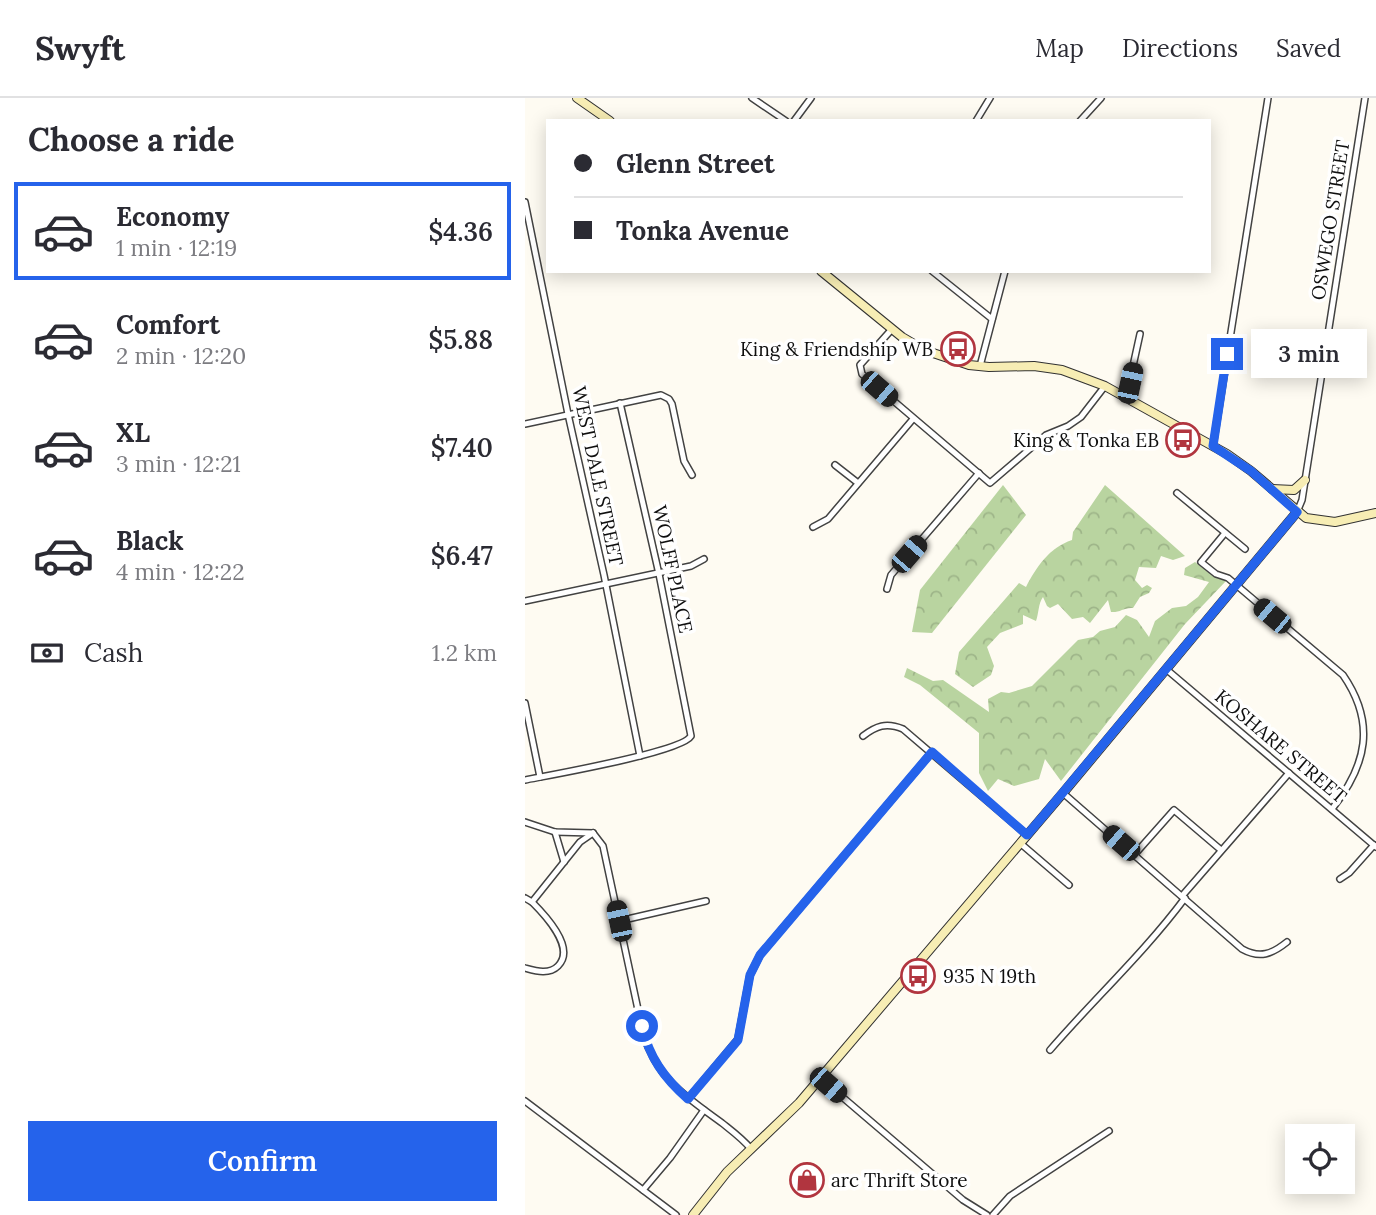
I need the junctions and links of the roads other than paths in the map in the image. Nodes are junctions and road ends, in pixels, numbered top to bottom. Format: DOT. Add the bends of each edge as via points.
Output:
graph roads {
  1 [pos="577,98"];
  2 [pos="752,98"];
  3 [pos="811,98"];
  4 [pos="990,98"];
  5 [pos="1101,98"];
  6 [pos="1268,98"];
  7 [pos="1365,98"];
  8 [pos="607,119"];
  9 [pos="783,119"];
  10 [pos="795,119"];
  11 [pos="978,119"];
  12 [pos="1082,119"];
  13 [pos="525,202"];
  14 [pos="533,243"];
  15 [pos="525,245"];
  16 [pos="823,273"];
  17 [pos="934,273"];
  18 [pos="1004,273"];
  19 [pos="992,319"];
  20 [pos="892,328"];
  21 [pos="1140,334"];
  22 [pos="980,366"];
  23 [pos="1105,386"];
  24 [pos="1126,398"];
  25 [pos="620,403"];
  26 [pos="568,414"];
  27 [pos="913,419"];
  28 [pos="525,424"];
  29 [pos="1213,446"];
  30 [pos="835,465"];
  31 [pos="979,473"];
  32 [pos="692,475"];
  33 [pos="1305,480"];
  34 [pos="858,483"];
  35 [pos="1272,489"];
  36 [pos="1177,493"];
  37 [pos="1297,512"];
  38 [pos="1376,513"];
  39 [pos="813,527"];
  40 [pos="1225,533"];
  41 [pos="1245,549"];
  42 [pos="704,559"];
  43 [pos="659,574"];
  44 [pos="605,584"];
  45 [pos="1236,586"];
  46 [pos="887,589"];
  47 [pos="525,601"];
  48 [pos="1166,670"];
  49 [pos="525,703"];
  50 [pos="863,736"];
  51 [pos="932,752"];
  52 [pos="640,756"];
  53 [pos="1289,773"];
  54 [pos="540,777"];
  55 [pos="525,780"];
  56 [pos="1063,793"];
  57 [pos="1332,809"];
  58 [pos="525,822"];
  59 [pos="555,832"];
  60 [pos="593,833"];
  61 [pos="1027,835"];
  62 [pos="1020,843"];
  63 [pos="1375,846"];
  64 [pos="1221,850"];
  65 [pos="1135,855"];
  66 [pos="564,862"];
  67 [pos="1340,878"];
  68 [pos="1069,885"];
  69 [pos="1183,897"];
  70 [pos="525,898"];
  71 [pos="706,901"];
  72 [pos="532,902"];
  73 [pos="619,921"];
  74 [pos="1287,942"];
  75 [pos="525,968"];
  76 [pos="1050,1051"];
  77 [pos="820,1078"];
  78 [pos="688,1099"];
  79 [pos="525,1102"];
  80 [pos="704,1110"];
  81 [pos="1109,1131"];
  82 [pos="751,1149"];
  83 [pos="643,1190"];
  84 [pos="676,1215"];
  85 [pos="693,1215"];
  86 [pos="987,1215"];
  87 [pos="993,1215"];
  1 -- 8 [label="street"];
  2 -- 9 [label="street"];
  3 -- 10 [label="street"];
  4 -- 11 [label="street"];
  5 -- 12 [label="street"];
  6 -- 29 [label="street"];
  7 -- 33 [label="street, OSWEGO STREET"];
  13 -- 14 [label="street, WEST DALE STREET"];
  14 -- 15 [label="street"];
  14 -- 26 [label="street, WEST DALE STREET"];
  16 -- 20 [label="street"];
  17 -- 19 [label="street"];
  18 -- 19 [label="street"];
  19 -- 22 [label="street"];
  20 -- 22 [label="street" via="924,350"];
  20 -- 27 [label="street" via="859,369"];
  21 -- 24 [label="street"];
  22 -- 23 [label="street" via="1048,368"];
  23 -- 24 [label="street"];
  23 -- 31 [label="street" via="1081,417 1046,435 990,483"];
  24 -- 29 [label="street"];
  25 -- 26 [label="street"];
  25 -- 32 [label="street" via="661,395 669,399 684,461"];
  25 -- 43 [label="street, WOLFF PLACE"];
  26 -- 28 [label="street"];
  26 -- 44 [label="street, WEST DALE STREET"];
  27 -- 31 [label="street"];
  27 -- 34 [label="street"];
  29 -- 35 [label="street"];
  30 -- 34 [label="street"];
  31 -- 46 [label="street" via="891,575"];
  33 -- 35 [label="street" via="1291,490"];
  33 -- 37 [label="street, OSWEGO STREET"];
  34 -- 39 [label="street" via="828,519"];
  35 -- 37 [label="street"];
  36 -- 40 [label="street"];
  37 -- 38 [label="street" via="1325,522"];
  37 -- 45 [label="street"];
  40 -- 41 [label="street"];
  40 -- 45 [label="street" via="1201,562"];
  42 -- 43 [label="street"];
  43 -- 44 [label="street"];
  43 -- 52 [label="street, WOLFF PLACE" via="691,729 688,740"];
  44 -- 47 [label="street"];
  44 -- 52 [label="street, WEST DALE STREET"];
  45 -- 48 [label="street"];
  45 -- 57 [label="street" via="1343,675 1361,698 1369,729 1365,761"];
  48 -- 53 [label="street, KOSHARE STREET"];
  48 -- 56 [label="street"];
  49 -- 54 [label="street"];
  50 -- 51 [label="street" via="875,726 896,726"];
  51 -- 61 [label="street"];
  51 -- 78 [label="street" via="755,962 738,1040"];
  52 -- 54 [label="street"];
  53 -- 57 [label="street, KOSHARE STREET"];
  53 -- 64 [label="street"];
  54 -- 55 [label="street"];
  56 -- 61 [label="street"];
  56 -- 65 [label="street"];
  57 -- 63 [label="street, KOSHARE STREET"];
  58 -- 59 [label="street"];
  59 -- 60 [label="street"];
  59 -- 66 [label="street"];
  60 -- 66 [label="street"];
  60 -- 73 [label="street" via="603,846"];
  61 -- 62 [label="street"];
  62 -- 68 [label="street"];
  62 -- 77 [label="street"];
  63 -- 67 [label="street"];
  64 -- 65 [label="street" via="1174,810"];
  64 -- 69 [label="street"];
  65 -- 69 [label="street"];
  66 -- 72 [label="street"];
  69 -- 74 [label="street" via="1246,951 1267,955"];
  69 -- 76 [label="street" via="1152,939"];
  70 -- 72 [label="street"];
  71 -- 73 [label="street"];
  72 -- 75 [label="street" via="554,929 563,954 553,970"];
  73 -- 78 [label="street" via="650,1051 664,1076"];
  77 -- 82 [label="street"];
  77 -- 86 [label="street" via="963,1200"];
  78 -- 80 [label="street"];
  79 -- 83 [label="street"];
  80 -- 82 [label="street"];
  80 -- 83 [label="street"];
  81 -- 87 [label="street" via="1020,1188"];
  82 -- 85 [label="street"];
  83 -- 84 [label="street"];
}
